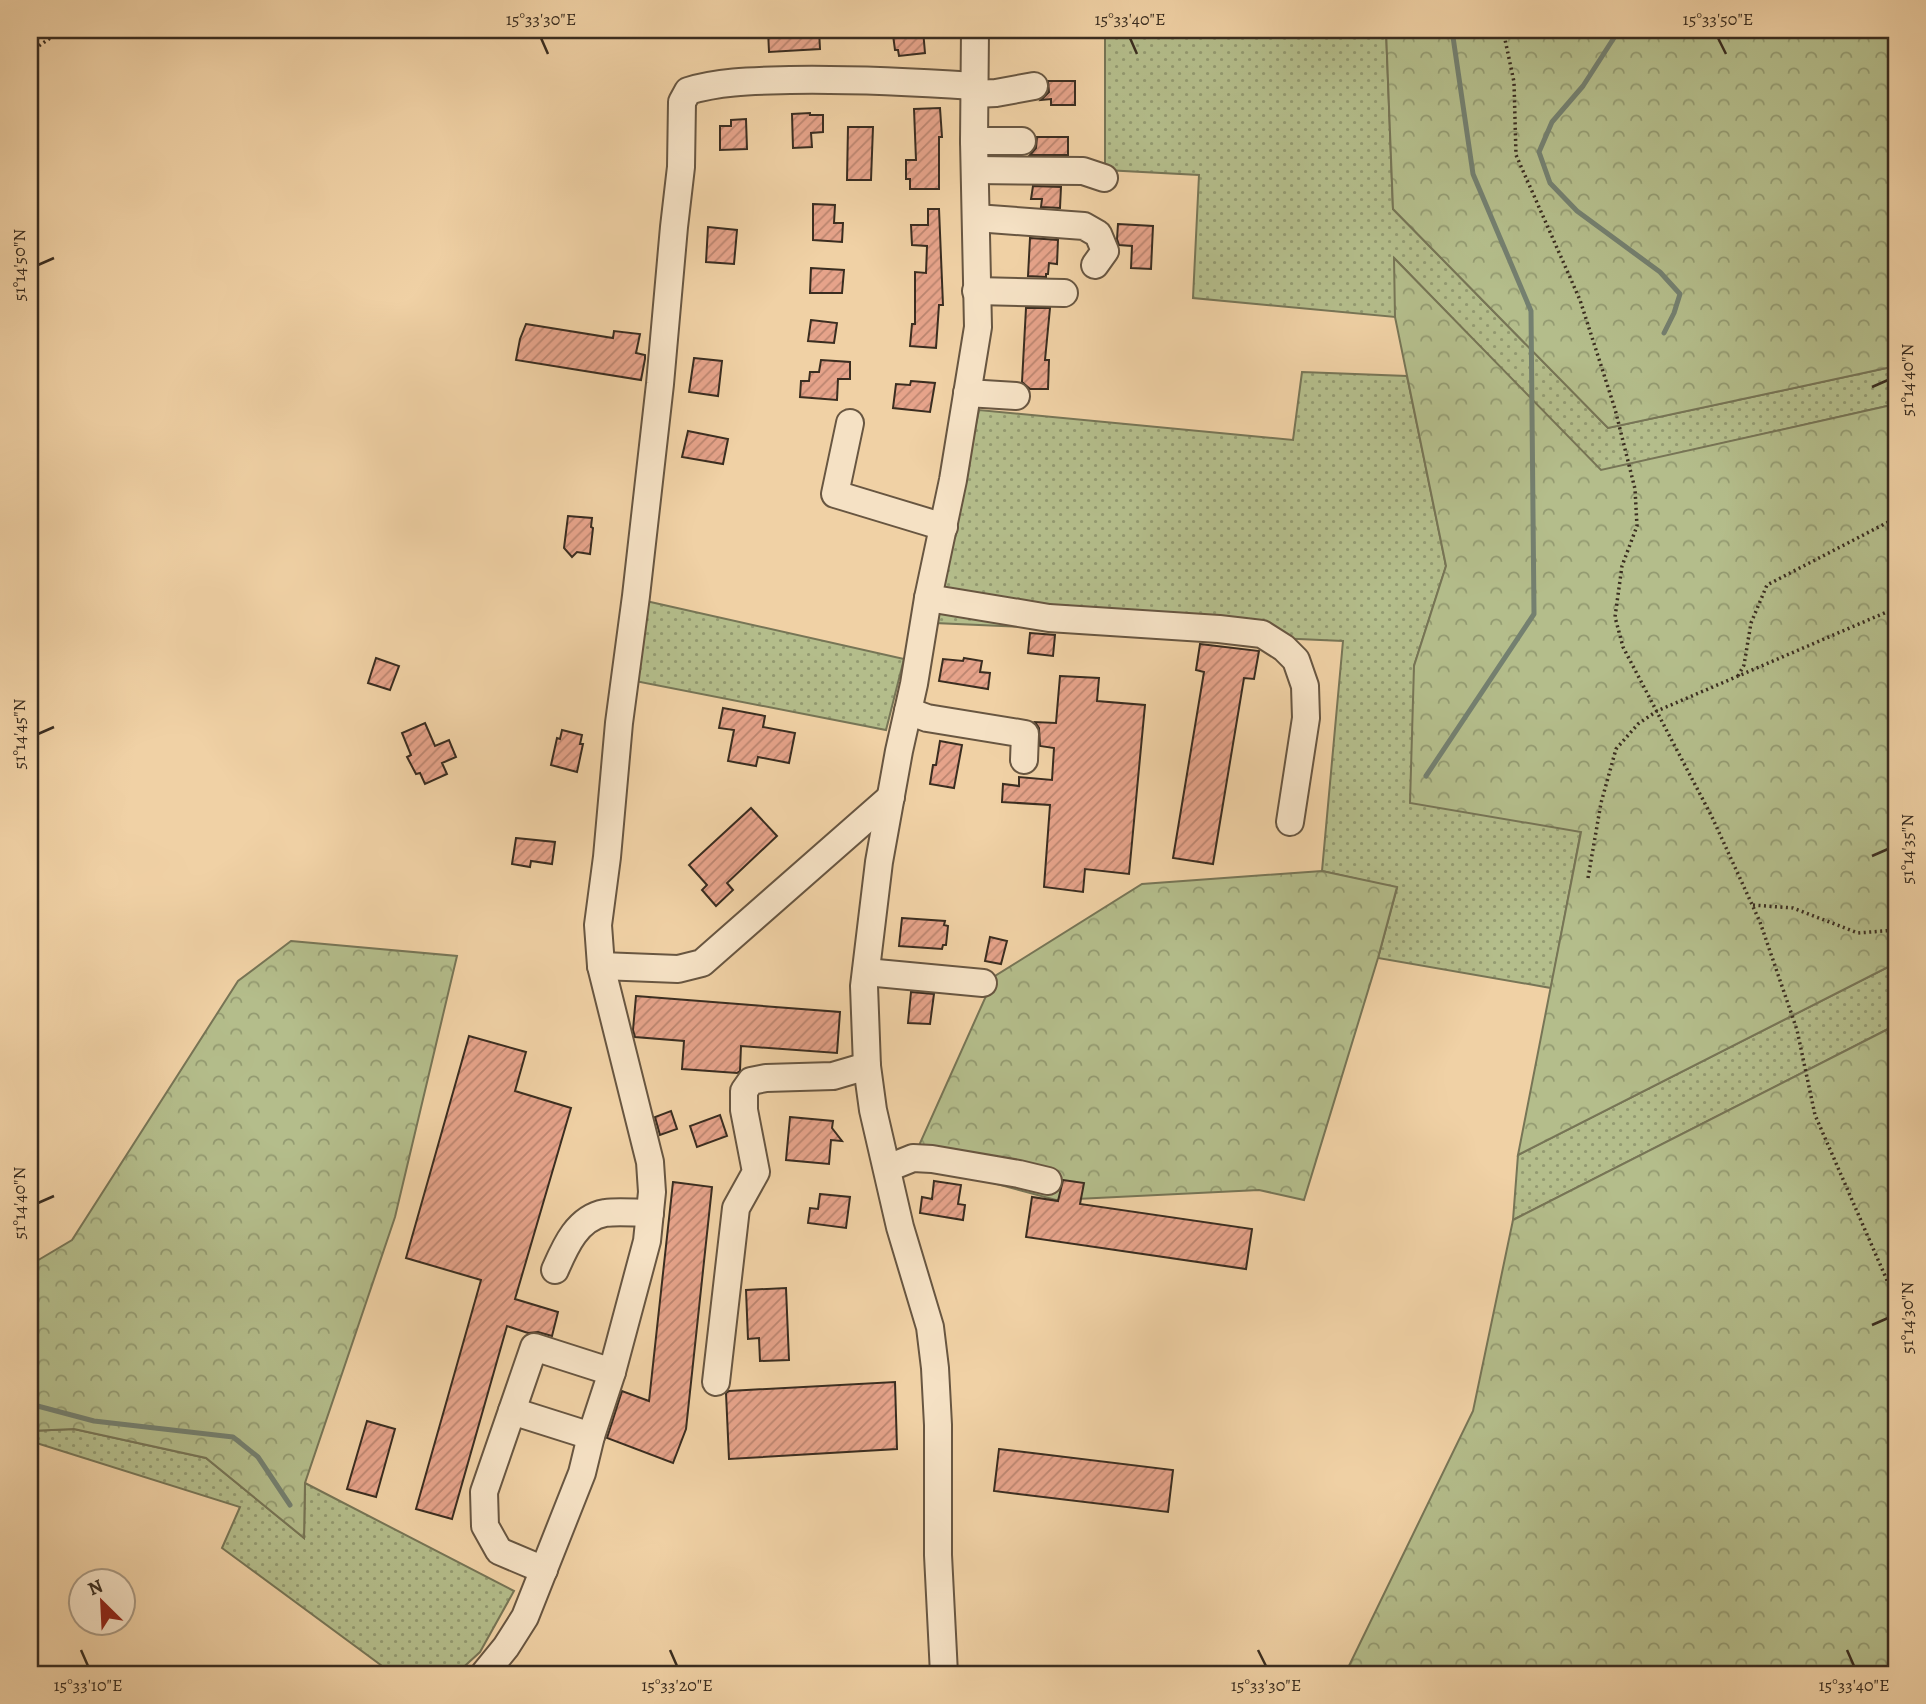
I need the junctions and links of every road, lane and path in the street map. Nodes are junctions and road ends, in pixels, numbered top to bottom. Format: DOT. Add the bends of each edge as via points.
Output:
graph roads {
  1 [pos="62,30"];
  2 [pos="975,30"];
  3 [pos="1503,30"];
  4 [pos="55,32"];
  5 [pos="30,52"];
  6 [pos="1034,86"];
  7 [pos="974,90"];
  8 [pos="974,141"];
  9 [pos="1022,141"];
  10 [pos="975,170"];
  11 [pos="1104,178"];
  12 [pos="976,218"];
  13 [pos="1096,265"];
  14 [pos="976,291"];
  15 [pos="1064,293"];
  16 [pos="967,393"];
  17 [pos="1016,396"];
  18 [pos="850,423"];
  19 [pos="1896,518"];
  20 [pos="944,527"];
  21 [pos="928,597"];
  22 [pos="1896,608"];
  23 [pos="1738,676"];
  24 [pos="908,710"];
  25 [pos="1657,711"];
  26 [pos="1024,760"];
  27 [pos="891,797"];
  28 [pos="1290,822"];
  29 [pos="1588,878"];
  30 [pos="1751,905"];
  31 [pos="1896,930"];
  32 [pos="601,966"];
  33 [pos="866,972"];
  34 [pos="983,983"];
  35 [pos="867,1066"];
  36 [pos="888,1168"];
  37 [pos="1048,1181"];
  38 [pos="650,1213"];
  39 [pos="555,1270"];
  40 [pos="1896,1301"];
  41 [pos="612,1371"];
  42 [pos="716,1382"];
  43 [pos="512,1411"];
  44 [pos="590,1436"];
  45 [pos="544,1570"];
  46 [pos="484,1674"];
  47 [pos="944,1674"];
  1 -- 4 [label="path"];
  2 -- 7 [label="street"];
  3 -- 25 [label="path" via="1514,82 1516,155 1580,300 1635,489 1637,526 1622,566 1615,617 1623,647"];
  4 -- 5 [label="path"];
  6 -- 7 [label="street" via="1006,92"];
  7 -- 8 [label="street"];
  7 -- 32 [label="street" via="830,79 733,82 688,91 682,102 681,167 636,596 620,723 596,855"];
  8 -- 9 [label="street"];
  8 -- 10 [label="street"];
  10 -- 11 [label="street" via="1083,170"];
  10 -- 12 [label="street"];
  12 -- 13 [label="street" via="1084,226 1098,234 1105,251"];
  12 -- 14 [label="street"];
  14 -- 15 [label="street"];
  14 -- 16 [label="street" via="978,327"];
  16 -- 17 [label="street"];
  16 -- 20 [label="street"];
  18 -- 20 [label="street" via="835,494"];
  19 -- 23 [label="path" via="1767,585 1751,623"];
  20 -- 21 [label="street"];
  21 -- 24 [label="street"];
  21 -- 28 [label="street" via="1049,618 1262,634 1296,660 1305,686 1306,718"];
  22 -- 23 [label="path"];
  23 -- 25 [label="path"];
  24 -- 26 [label="street" via="927,718 1025,734"];
  24 -- 27 [label="street"];
  25 -- 29 [label="path" via="1616,749"];
  25 -- 30 [label="path"];
  27 -- 32 [label="street" via="702,964 678,969"];
  27 -- 33 [label="street"];
  30 -- 31 [label="path" via="1793,908 1858,933"];
  30 -- 40 [label="path" via="1797,1030 1815,1115"];
  32 -- 38 [label="street" via="650,1161"];
  33 -- 34 [label="street"];
  33 -- 35 [label="street"];
  35 -- 36 [label="street"];
  35 -- 42 [label="street" via="833,1076 751,1081 744,1091 756,1172 736,1208"];
  36 -- 37 [label="street" via="913,1158 932,1159"];
  36 -- 47 [label="street" via="930,1327 935,1368"];
  38 -- 39 [label="street" via="603,1213 584,1222 568,1241"];
  38 -- 41 [label="street" via="647,1241"];
  41 -- 43 [label="street" via="534,1347"];
  41 -- 44 [label="street"];
  43 -- 44 [label="street"];
  43 -- 45 [label="street" via="484,1492 485,1526 499,1551"];
  44 -- 45 [label="street" via="582,1473"];
  45 -- 46 [label="street" via="525,1617"];
}
